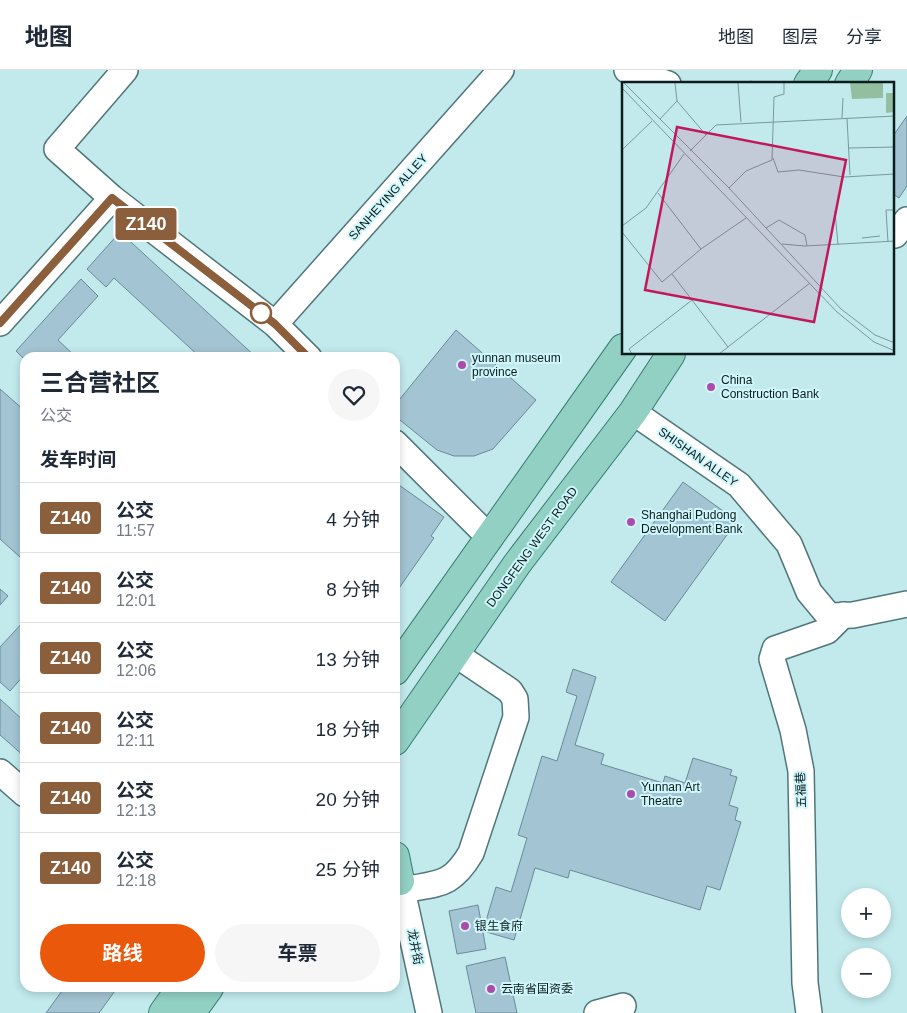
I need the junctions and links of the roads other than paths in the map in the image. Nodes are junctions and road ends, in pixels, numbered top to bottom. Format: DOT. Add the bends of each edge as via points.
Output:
graph roads {
  1 [pos="125,70"];
  2 [pos="501,70"];
  3 [pos="627,70"];
  4 [pos="818,70"];
  5 [pos="858,70"];
  6 [pos="662,82"];
  7 [pos="809,82"];
  8 [pos="850,82"];
  9 [pos="112,198"];
  10 [pos="0,323"];
  11 [pos="275,324"];
  12 [pos="622,349"];
  13 [pos="303,352"];
  14 [pos="670,355"];
  15 [pos="633,412"];
  16 [pos="400,448"];
  17 [pos="490,538"];
  18 [pos="907,604"];
  19 [pos="843,615"];
  20 [pos="455,654"];
  21 [pos="400,664"];
  22 [pos="400,734"];
  23 [pos="0,772"];
  24 [pos="20,790"];
  25 [pos="400,875"];
  26 [pos="400,884"];
  27 [pos="178,992"];
  28 [pos="207,992"];
  29 [pos="623,1006"];
  30 [pos="163,1013"];
  31 [pos="191,1013"];
  32 [pos="429,1013"];
  33 [pos="597,1013"];
  34 [pos="809,1013"];
  1 -- 9 [label="street" via="57,149"];
  2 -- 11 [label="street, SANHEYING ALLEY"];
  3 -- 6 [label="street"];
  4 -- 7 [label="main road"];
  5 -- 8 [label="main road"];
  9 -- 10 [label="street"];
  9 -- 11 [label="street"];
  11 -- 13 [label="street"];
  12 -- 17 [label="main road"];
  14 -- 15 [label="main road, DONGFENG WEST ROAD"];
  15 -- 19 [label="street, SHISHAN ALLEY" via="740,485 789,544 808,592 829,616"];
  15 -- 20 [label="main road, DONGFENG WEST ROAD" via="517,564"];
  16 -- 17 [label="street"];
  17 -- 21 [label="main road"];
  18 -- 19 [label="street, SHISHAN ALLEY"];
  19 -- 34 [label="street, 五福巷" via="827,631 775,649 772,659 801,771 805,983"];
  20 -- 22 [label="main road, DONGFENG WEST ROAD"];
  20 -- 25 [label="street" via="510,691 517,708 516,717 471,854 462,869 449,880"];
  23 -- 24 [label="street"];
  26 -- 32 [label="street, 龙井街"];
  27 -- 30 [label="main road"];
  28 -- 31 [label="main road"];
  29 -- 33 [label="street"];
}
